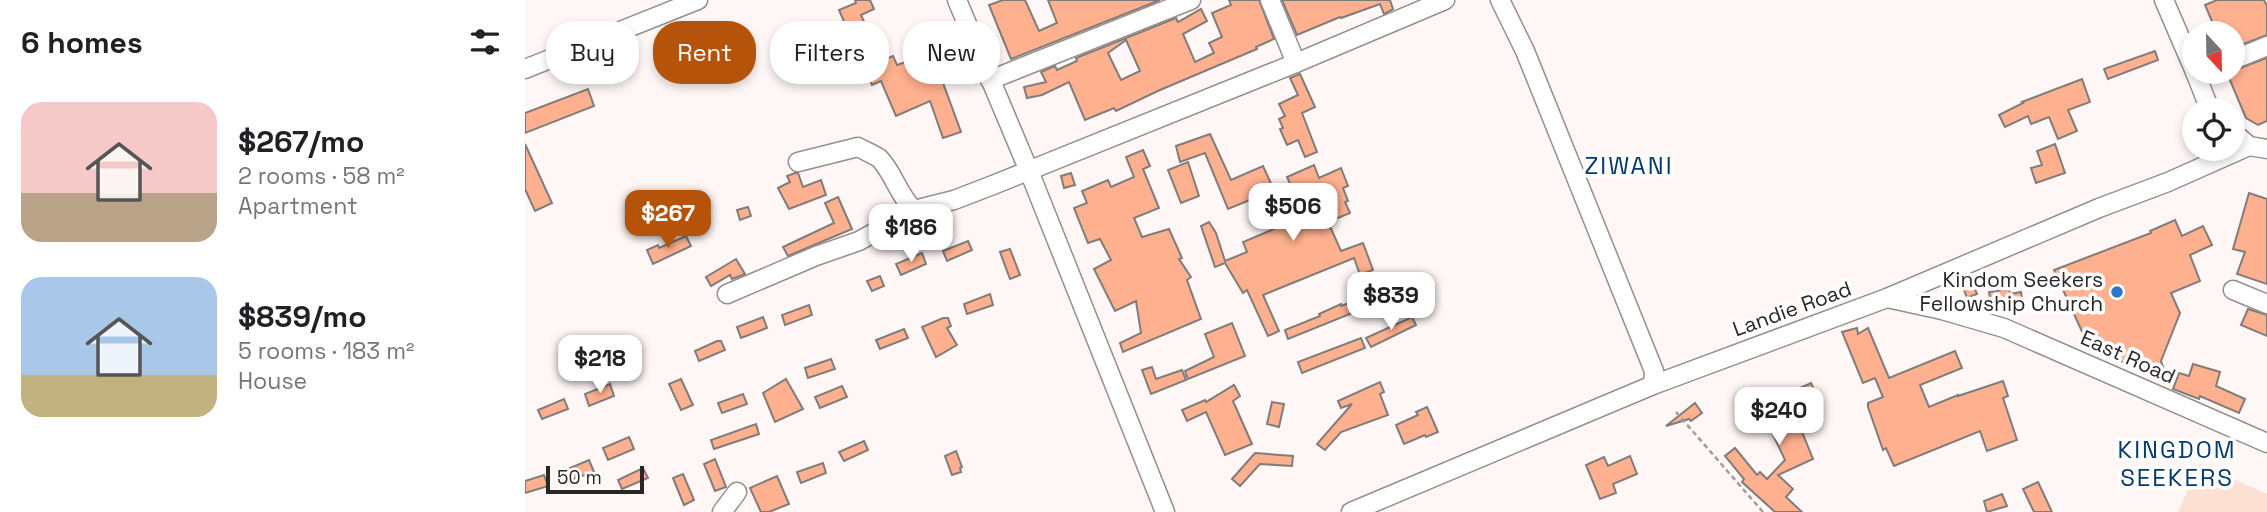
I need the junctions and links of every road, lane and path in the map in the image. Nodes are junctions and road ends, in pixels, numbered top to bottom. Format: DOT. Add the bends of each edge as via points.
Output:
graph roads {
  1 [pos="698,0"];
  2 [pos="978,0"];
  3 [pos="1191,0"];
  4 [pos="1270,0"];
  5 [pos="1445,0"];
  6 [pos="1500,0"];
  7 [pos="2164,0"];
  8 [pos="959,4"];
  9 [pos="1413,7"];
  10 [pos="966,21"];
  11 [pos="2182,39"];
  12 [pos="2267,46"];
  13 [pos="2245,55"];
  14 [pos="1296,63"];
  15 [pos="525,69"];
  16 [pos="1000,76"];
  17 [pos="992,84"];
  18 [pos="2258,147"];
  19 [pos="798,162"];
  20 [pos="1029,171"];
  21 [pos="914,211"];
  22 [pos="2233,290"];
  23 [pos="727,294"];
  24 [pos="1887,298"];
  25 [pos="2267,304"];
  26 [pos="1653,385"];
  27 [pos="1676,412"];
  28 [pos="2267,443"];
  29 [pos="737,492"];
  30 [pos="722,512"];
  31 [pos="1165,512"];
  32 [pos="1350,512"];
  33 [pos="1762,512"];
  1 -- 15 [label="street"];
  2 -- 8 [label="street"];
  3 -- 16 [label="street"];
  4 -- 14 [label="street"];
  5 -- 9 [label="street"];
  6 -- 26 [label="street" via="1525,51 1654,371"];
  7 -- 11 [label="street"];
  8 -- 10 [label="street"];
  9 -- 14 [label="street"];
  12 -- 13 [label="street"];
  14 -- 20 [label="street"];
  17 -- 20 [label="street"];
  18 -- 24 [label="street, Landie Road"];
  19 -- 21 [label="street" via="859,147 878,158"];
  20 -- 21 [label="street"];
  20 -- 31 [label="street"];
  21 -- 23 [label="street" via="859,241"];
  22 -- 25 [label="street"];
  24 -- 26 [label="street, Landie Road"];
  24 -- 28 [label="street, East Road" via="2004,328"];
  26 -- 32 [label="street, Landie Road"];
  27 -- 33 [label="path"];
  29 -- 30 [label="street"];
}
